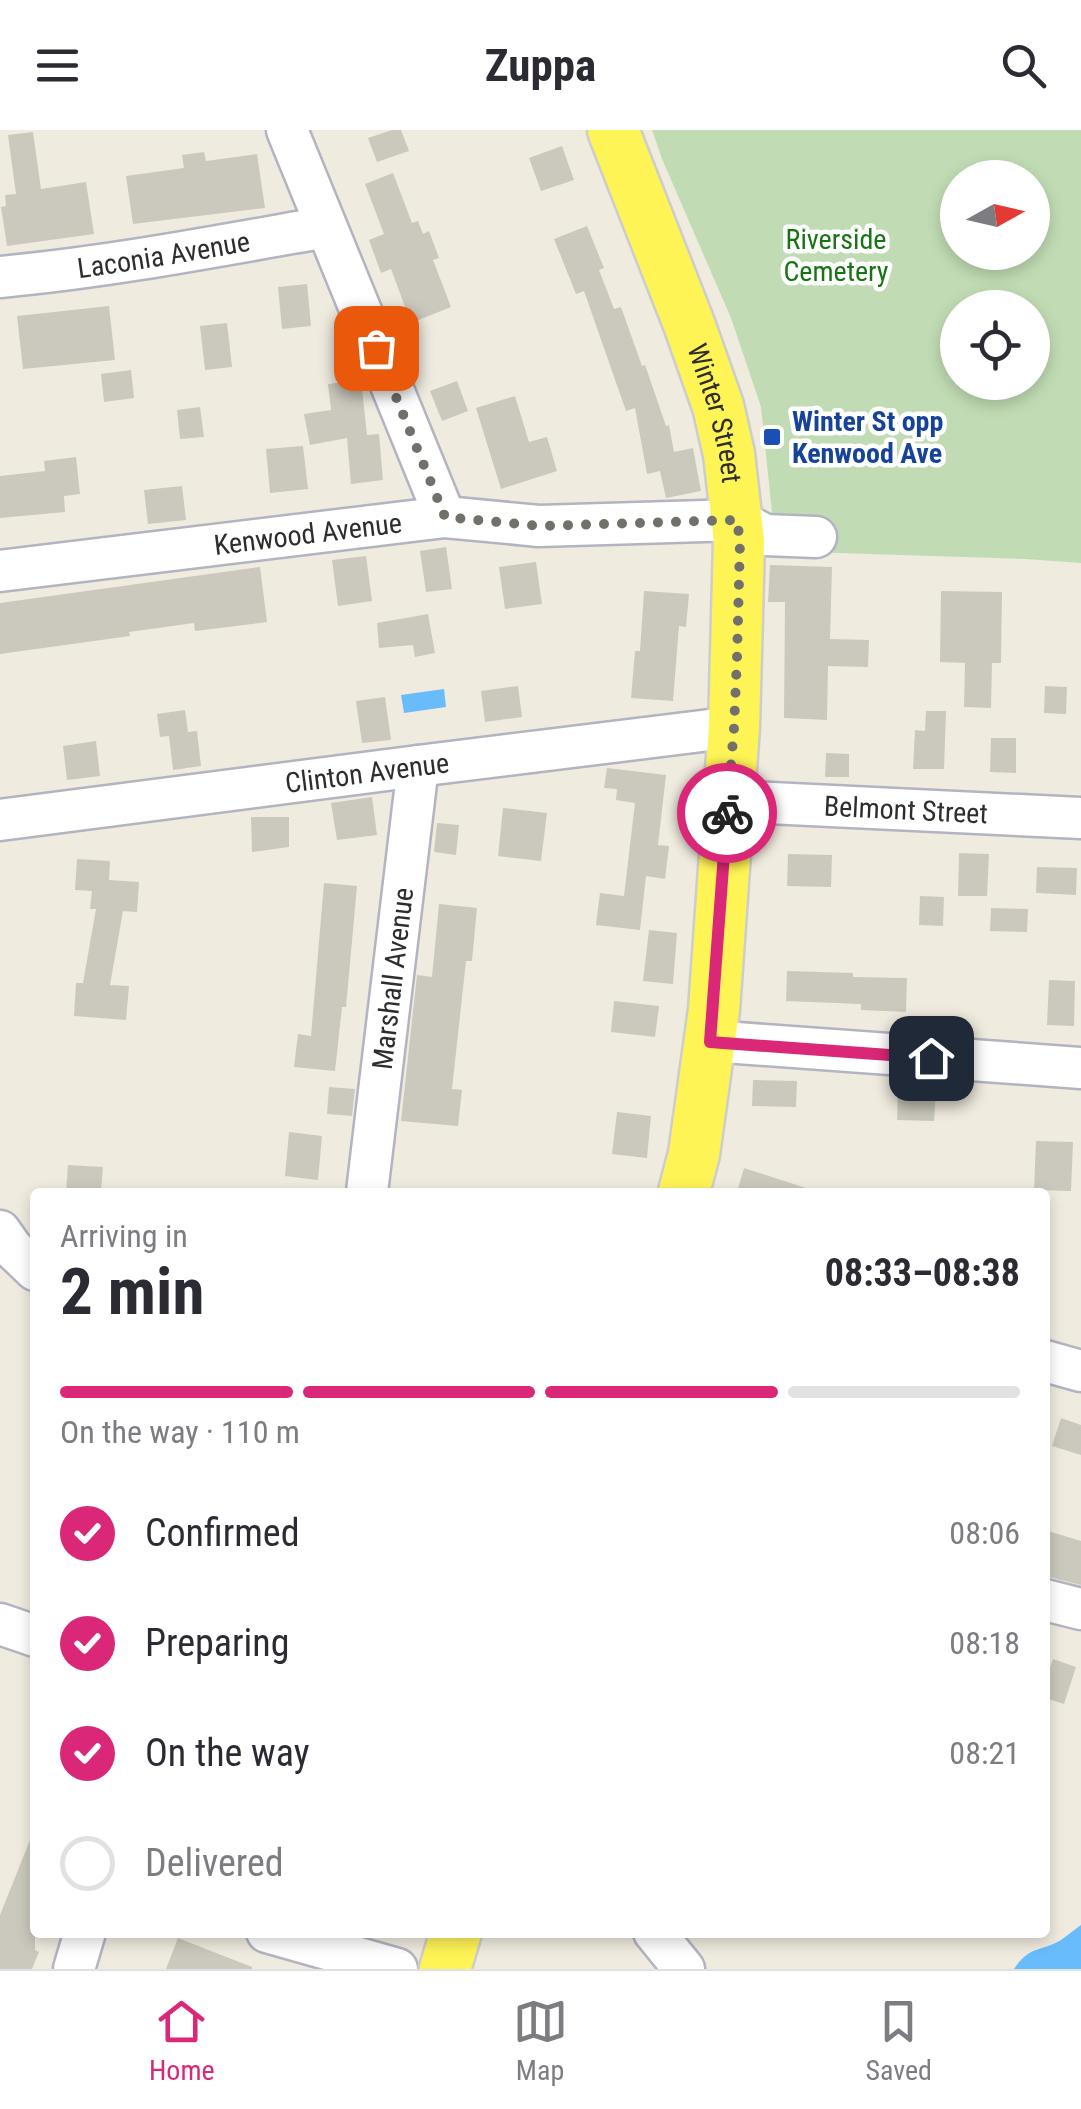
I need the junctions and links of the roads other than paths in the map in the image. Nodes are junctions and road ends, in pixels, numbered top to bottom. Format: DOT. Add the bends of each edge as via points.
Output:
graph roads {
  1 [pos="287,130"];
  2 [pos="613,130"];
  3 [pos="326,227"];
  4 [pos="0,278"];
  5 [pos="445,517"];
  6 [pos="737,520"];
  7 [pos="816,536"];
  8 [pos="0,571"];
  9 [pos="734,728"];
  10 [pos="418,766"];
  11 [pos="728,800"];
  12 [pos="1081,818"];
  13 [pos="0,820"];
  14 [pos="710,1042"];
  15 [pos="1081,1068"];
  16 [pos="367,1188"];
  17 [pos="685,1188"];
  18 [pos="0,1231"];
  19 [pos="30,1265"];
  20 [pos="1050,1363"];
  21 [pos="1081,1371"];
  22 [pos="1050,1601"];
  23 [pos="1081,1609"];
  24 [pos="0,1624"];
  25 [pos="30,1634"];
  26 [pos="83,1938"];
  27 [pos="288,1938"];
  28 [pos="454,1938"];
  29 [pos="659,1938"];
  30 [pos="74,1969"];
  31 [pos="398,1969"];
  32 [pos="445,1969"];
  33 [pos="684,1969"];
  1 -- 3 [label="street"];
  2 -- 6 [label="main road, Winter Street" via="718,406"];
  3 -- 4 [label="street, Laconia Avenue"];
  3 -- 5 [label="street"];
  5 -- 6 [label="street, Kenwood Avenue" via="540,526"];
  5 -- 8 [label="street, Kenwood Avenue"];
  6 -- 7 [label="street, Kenwood Avenue" via="765,534"];
  6 -- 9 [label="main road, Winter Street"];
  9 -- 10 [label="street, Clinton Avenue"];
  9 -- 11 [label="main road, Winter Street"];
  10 -- 13 [label="street, Clinton Avenue"];
  10 -- 16 [label="street, Marshall Avenue"];
  11 -- 12 [label="street, Belmont Street"];
  11 -- 14 [label="main road, Winter Street"];
  14 -- 15 [label="street"];
  14 -- 17 [label="main road, Winter Street"];
  18 -- 19 [label="street"];
  20 -- 21 [label="street"];
  22 -- 23 [label="street"];
  24 -- 25 [label="street"];
  26 -- 30 [label="street"];
  27 -- 31 [label="street"];
  28 -- 32 [label="main road"];
  29 -- 33 [label="street"];
}
